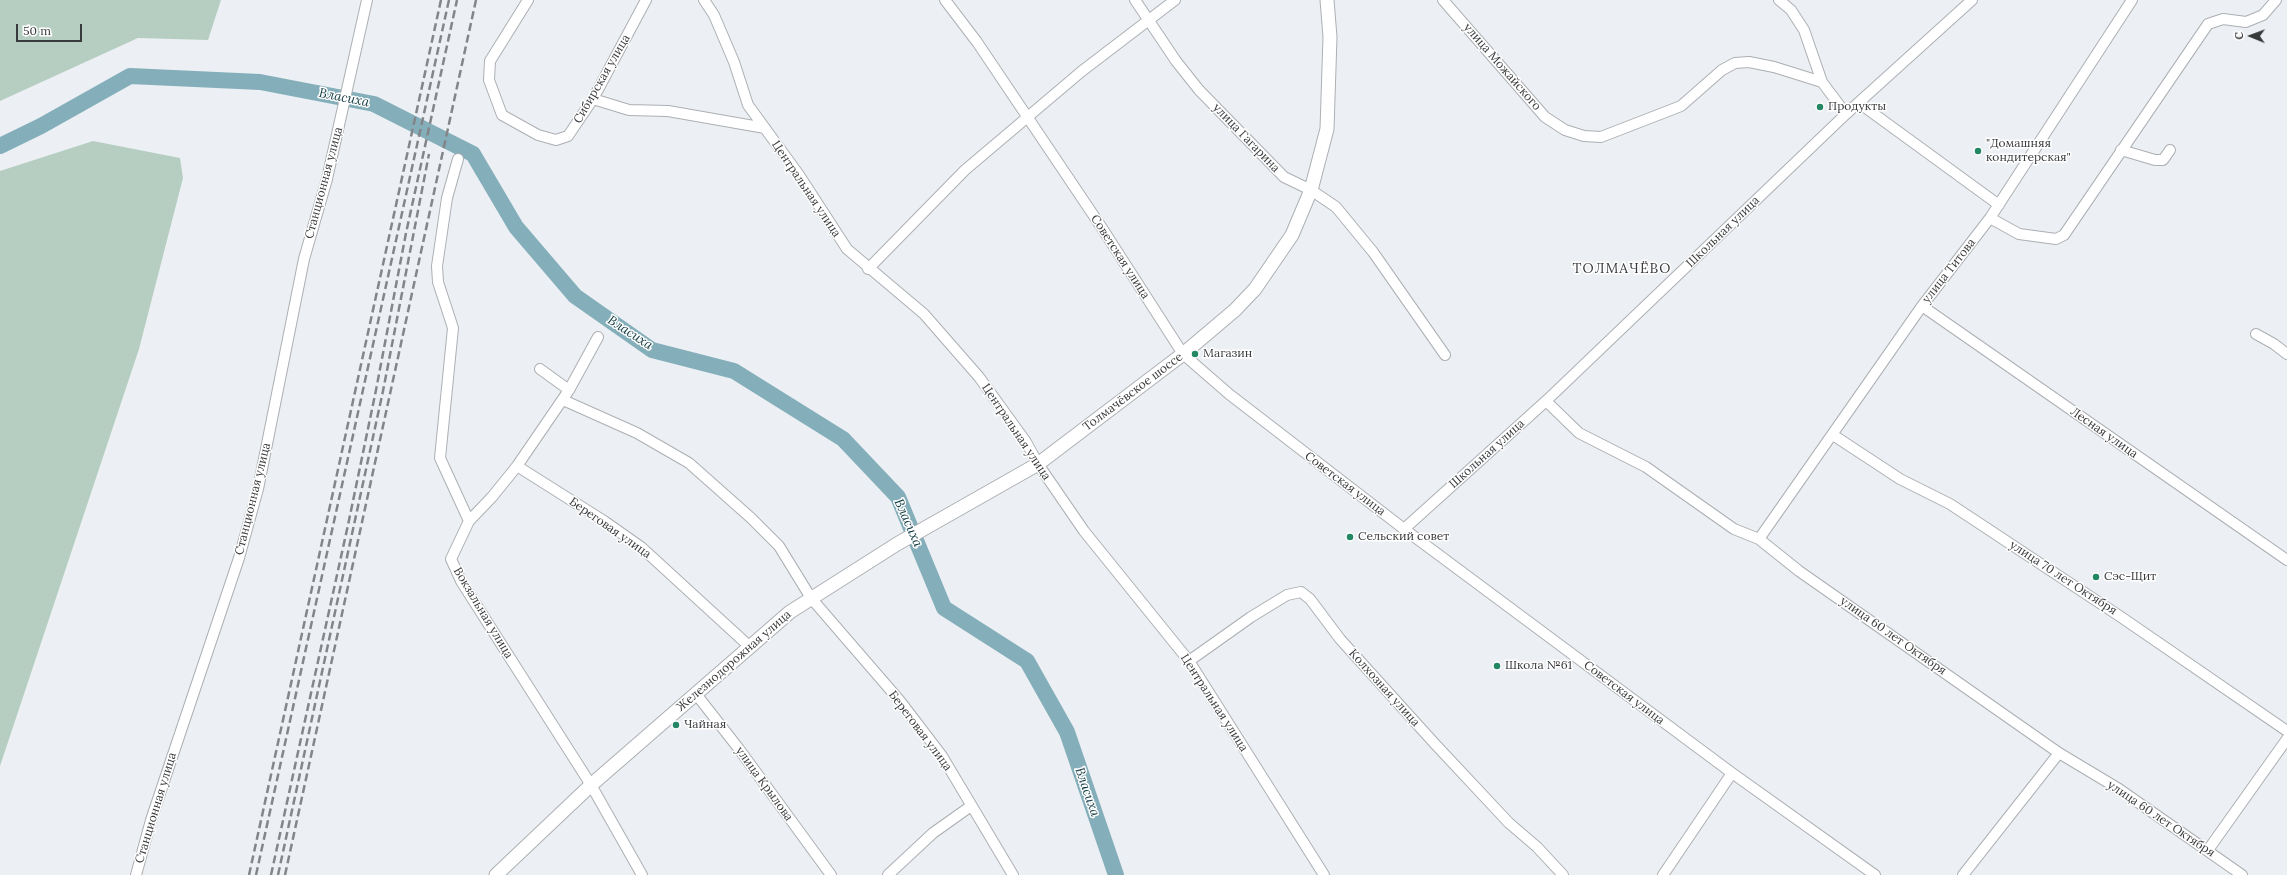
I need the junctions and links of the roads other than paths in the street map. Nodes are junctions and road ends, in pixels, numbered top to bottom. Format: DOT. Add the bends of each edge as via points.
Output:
graph roads {
  1 [pos="367,0"];
  2 [pos="528,0"];
  3 [pos="646,0"];
  4 [pos="704,0"];
  5 [pos="945,0"];
  6 [pos="1135,0"];
  7 [pos="1176,0"];
  8 [pos="1327,0"];
  9 [pos="1443,0"];
  10 [pos="1778,0"];
  11 [pos="1972,0"];
  12 [pos="2132,0"];
  13 [pos="2276,0"];
  14 [pos="1150,21"];
  15 [pos="1822,82"];
  16 [pos="593,98"];
  17 [pos="1859,103"];
  18 [pos="1846,114"];
  19 [pos="1026,117"];
  20 [pos="765,128"];
  21 [pos="2121,150"];
  22 [pos="2170,150"];
  23 [pos="458,159"];
  24 [pos="1311,190"];
  25 [pos="1999,205"];
  26 [pos="1990,218"];
  27 [pos="868,269"];
  28 [pos="1922,306"];
  29 [pos="2256,334"];
  30 [pos="598,337"];
  31 [pos="1183,354"];
  32 [pos="2287,354"];
  33 [pos="1444,355"];
  34 [pos="540,368"];
  35 [pos="569,390"];
  36 [pos="562,400"];
  37 [pos="1546,401"];
  38 [pos="1833,435"];
  39 [pos="1038,464"];
  40 [pos="517,466"];
  41 [pos="469,521"];
  42 [pos="1404,529"];
  43 [pos="1759,538"];
  44 [pos="896,544"];
  45 [pos="2287,560"];
  46 [pos="811,598"];
  47 [pos="749,646"];
  48 [pos="1189,660"];
  49 [pos="696,694"];
  50 [pos="2287,731"];
  51 [pos="2287,739"];
  52 [pos="2060,753"];
  53 [pos="1732,773"];
  54 [pos="591,785"];
  55 [pos="971,806"];
  56 [pos="2208,850"];
  57 [pos="136,875"];
  58 [pos="496,875"];
  59 [pos="642,875"];
  60 [pos="831,875"];
  61 [pos="888,875"];
  62 [pos="1013,875"];
  63 [pos="1324,875"];
  64 [pos="1562,875"];
  65 [pos="1663,875"];
  66 [pos="1875,875"];
  67 [pos="1963,875"];
  68 [pos="2242,875"];
  1 -- 57 [label="street, Станционная улица" via="342,116 304,259 258,489 239,558 151,820"];
  2 -- 16 [label="street, Сибирская улица" via="490,60 489,80 502,115 538,135 556,140 568,136"];
  3 -- 16 [label="street, Сибирская улица"];
  4 -- 20 [label="street, Центральная улица" via="714,15 734,62 748,105"];
  5 -- 19 [label="street, Советская улица" via="977,42"];
  6 -- 14 [label="street, улица Гагарина"];
  7 -- 14 [label="street"];
  8 -- 24 [label="main road, Толмачёвское шоссе" via="1330,37 1327,129"];
  9 -- 15 [label="street, улица Можайского" via="1545,117 1565,130 1584,136 1601,137 1681,106 1722,70 1735,63 1749,62 1774,67"];
  10 -- 15 [label="street" via="1791,10 1804,30"];
  11 -- 17 [label="street, Школьная улица"];
  12 -- 25 [label="street, улица Титова"];
  13 -- 21 [label="street" via="2263,15 2246,22 2223,19 2208,24"];
  14 -- 19 [label="street" via="1082,71"];
  14 -- 24 [label="street, улица Гагарина" via="1176,62 1199,90 1284,177"];
  15 -- 18 [label="street"];
  16 -- 20 [label="street" via="629,110 668,111"];
  17 -- 18 [label="street, Школьная улица"];
  17 -- 25 [label="street"];
  18 -- 37 [label="street, Школьная улица"];
  19 -- 27 [label="street" via="965,170"];
  19 -- 31 [label="street, Советская улица" via="1102,228"];
  20 -- 27 [label="street, Центральная улица" via="847,249"];
  21 -- 22 [label="street" via="2155,160 2163,160"];
  21 -- 26 [label="street" via="2064,235 2056,239 2019,234"];
  23 -- 41 [label="street" via="447,198 437,266 438,282 453,328 440,458"];
  24 -- 31 [label="main road, Толмачёвское шоссе" via="1292,235 1255,289 1235,310"];
  24 -- 33 [label="street, улица Гагарина" via="1336,207 1368,247"];
  25 -- 26 [label="street, улица Титова"];
  26 -- 28 [label="street, улица Титова"];
  27 -- 39 [label="street, Центральная улица" via="924,314 974,371 1026,442"];
  28 -- 38 [label="street, улица Титова"];
  28 -- 45 [label="street, Лесная улица"];
  29 -- 32 [label="street"];
  30 -- 35 [label="street, Вокзальная улица"];
  31 -- 39 [label="main road, Толмачёвское шоссе"];
  31 -- 42 [label="street, Советская улица" via="1235,399"];
  34 -- 35 [label="street"];
  35 -- 36 [label="street, Вокзальная улица"];
  36 -- 40 [label="street, Вокзальная улица"];
  36 -- 46 [label="street, Береговая улица" via="637,433 689,463 779,546"];
  37 -- 42 [label="street, Школьная улица"];
  37 -- 43 [label="street, улица 60 лет Октября" via="1578,433 1646,466 1734,529"];
  38 -- 43 [label="street, улица Титова"];
  38 -- 50 [label="street, улица 70 лет Октября" via="1900,480 1963,513"];
  39 -- 44 [label="main road, Толмачёвское шоссе"];
  39 -- 48 [label="street, Центральная улица" via="1084,531"];
  40 -- 41 [label="street, Вокзальная улица"];
  40 -- 47 [label="street, Береговая улица" via="604,520 641,547"];
  41 -- 54 [label="street, Вокзальная улица" via="451,559 461,581"];
  42 -- 53 [label="street, Советская улица"];
  43 -- 52 [label="street, улица 60 лет Октября" via="1800,571"];
  44 -- 46 [label="main road, Железнодорожная улица"];
  46 -- 47 [label="main road, Железнодорожная улица"];
  46 -- 55 [label="street, Береговая улица" via="900,701 942,756"];
  47 -- 49 [label="main road, Железнодорожная улица"];
  48 -- 63 [label="street, Центральная улица"];
  48 -- 64 [label="street, Колхозная улица" via="1251,617 1287,595 1300,592 1310,600 1340,639 1435,744"];
  49 -- 54 [label="main road, Железнодорожная улица"];
  49 -- 60 [label="street, улица Крылова"];
  51 -- 56 [label="street"];
  52 -- 56 [label="street, улица 60 лет Октября" via="2119,789"];
  52 -- 67 [label="street"];
  53 -- 65 [label="street"];
  53 -- 66 [label="street, Советская улица"];
  54 -- 58 [label="main road, Железнодорожная улица"];
  54 -- 59 [label="street, Вокзальная улица"];
  55 -- 61 [label="street" via="934,833"];
  55 -- 62 [label="street, Береговая улица"];
  56 -- 68 [label="street, улица 60 лет Октября"];
}
